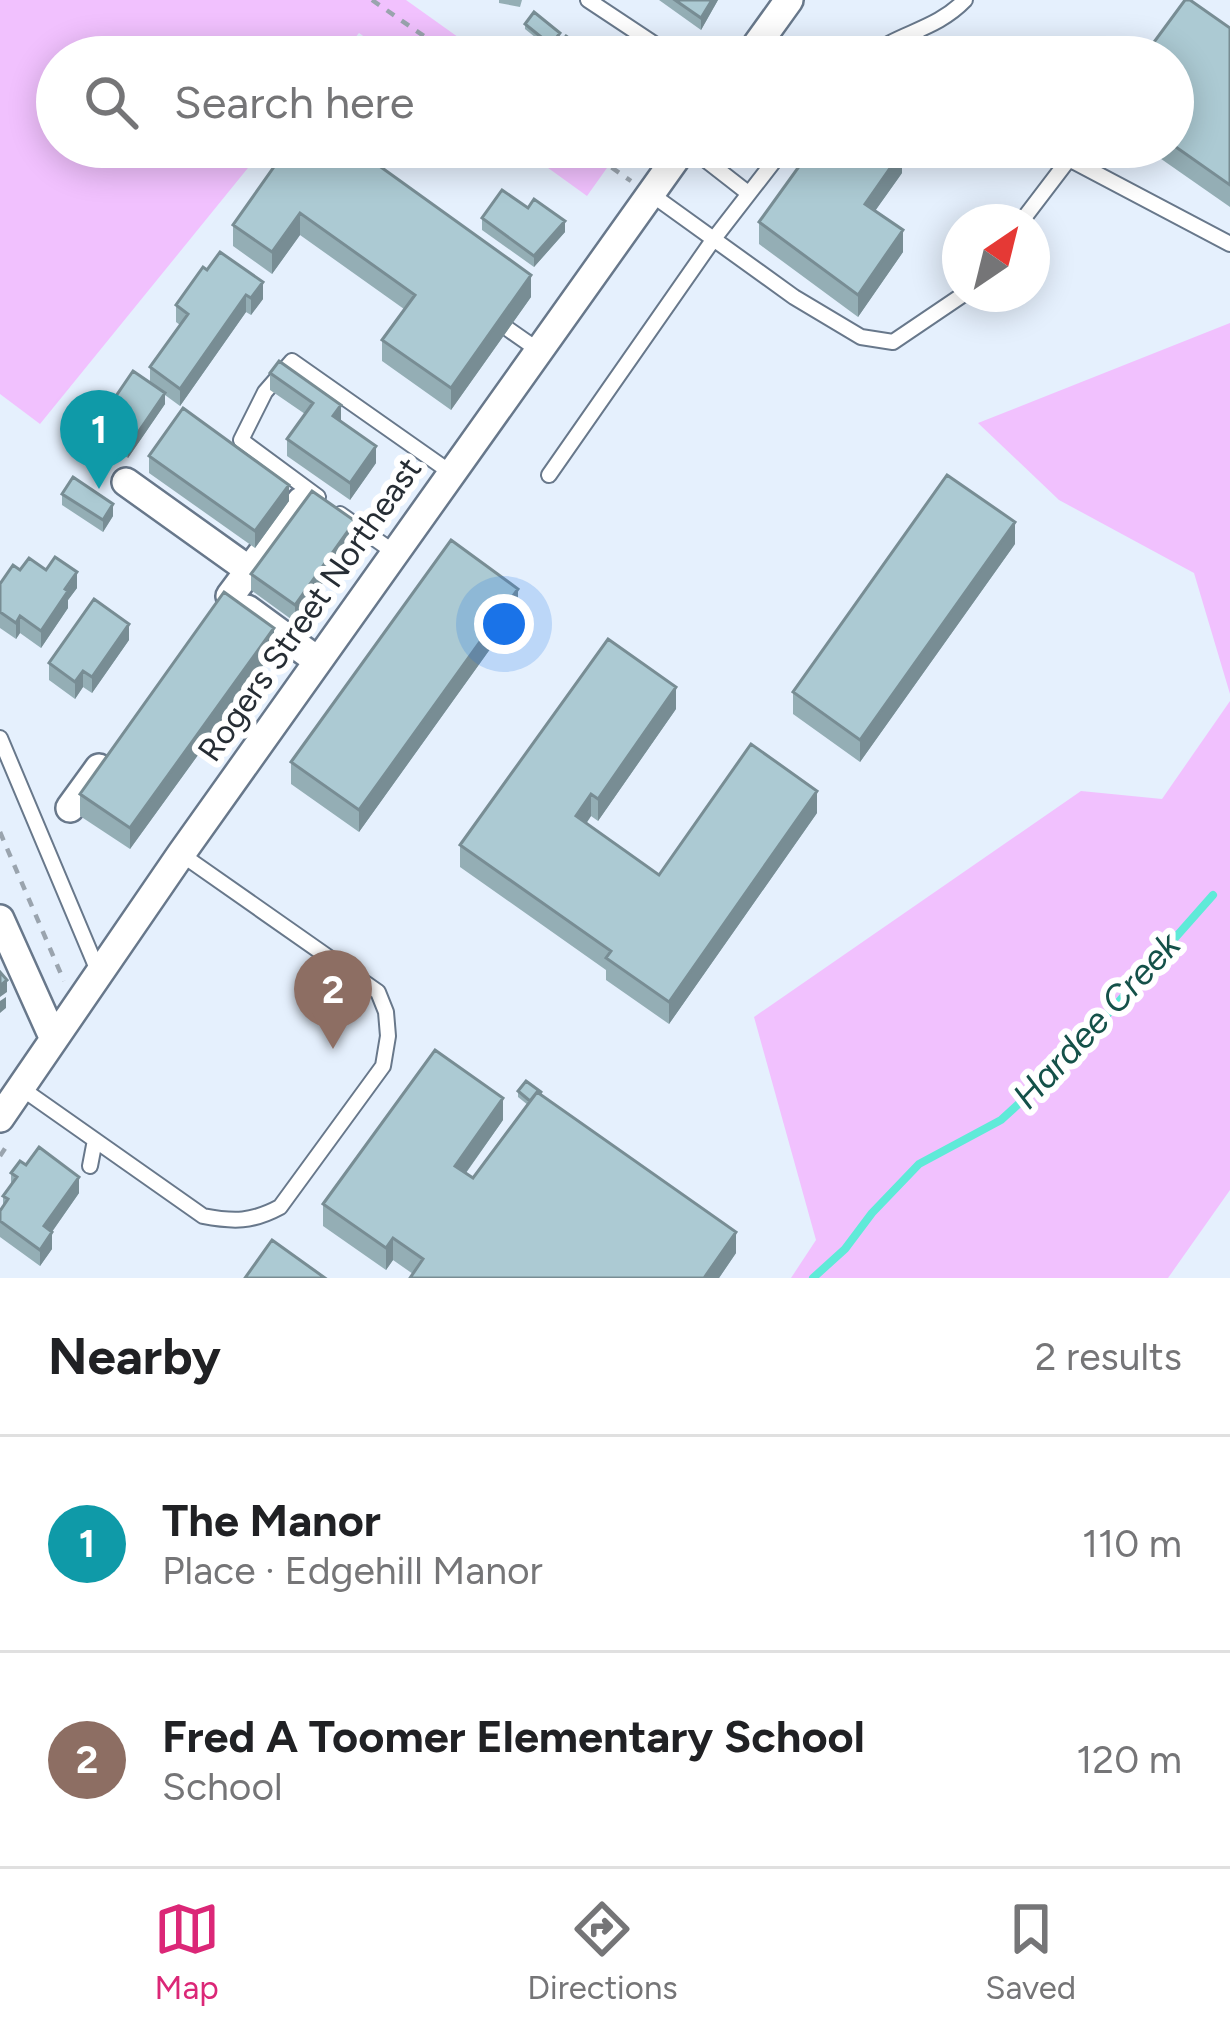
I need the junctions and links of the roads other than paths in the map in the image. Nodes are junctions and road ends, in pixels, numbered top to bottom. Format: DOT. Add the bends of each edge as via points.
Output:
graph roads {
  1 [pos="588,0"];
  2 [pos="789,0"];
  3 [pos="965,0"];
  4 [pos="912,35"];
  5 [pos="642,36"];
  6 [pos="763,36"];
  7 [pos="909,36"];
  8 [pos="671,168"];
  9 [pos="715,168"];
  10 [pos="768,168"];
  11 [pos="1062,168"];
  12 [pos="1086,168"];
  13 [pos="748,193"];
  14 [pos="651,194"];
  15 [pos="1035,204"];
  16 [pos="713,240"];
  17 [pos="1230,244"];
  18 [pos="942,309"];
  19 [pos="508,329"];
  20 [pos="538,350"];
  21 [pos="450,472"];
  22 [pos="549,476"];
  23 [pos="126,482"];
  24 [pos="301,501"];
  25 [pos="394,553"];
  26 [pos="249,570"];
  27 [pos="318,661"];
  28 [pos="0,738"];
  29 [pos="109,754"];
  30 [pos="70,808"];
  31 [pos="181,854"];
  32 [pos="0,919"];
  33 [pos="98,972"];
  34 [pos="53,1037"];
  35 [pos="21,1088"];
  36 [pos="0,1118"];
  37 [pos="95,1140"];
  38 [pos="90,1166"];
  1 -- 5 [label="lane"];
  2 -- 6 [label="street"];
  3 -- 4 [label="lane"];
  4 -- 7 [label="lane"];
  8 -- 14 [label="street, Rogers Street Northeast"];
  9 -- 13 [label="lane"];
  10 -- 13 [label="lane"];
  11 -- 15 [label="lane"];
  12 -- 17 [label="lane"];
  13 -- 16 [label="lane"];
  14 -- 16 [label="lane"];
  14 -- 20 [label="street, Rogers Street Northeast"];
  16 -- 18 [label="lane" via="861,337 893,342"];
  16 -- 22 [label="lane"];
  19 -- 20 [label="lane"];
  20 -- 21 [label="street, Rogers Street Northeast"];
  21 -- 25 [label="street, Rogers Street Northeast"];
  21 -- 25 [label="lane" via="292,361 265,392 241,440"];
  23 -- 26 [label="street"];
  24 -- 26 [label="street"];
  25 -- 27 [label="street, Rogers Street Northeast"];
  26 -- 27 [label="street" via="221,604"];
  27 -- 31 [label="street, Rogers Street Northeast"];
  28 -- 33 [label="lane"];
  29 -- 30 [label="street"];
  31 -- 33 [label="street, Rogers Street Northeast"];
  31 -- 37 [label="lane" via="378,992 388,1036 383,1066 280,1207 256,1220 202,1216"];
  32 -- 34 [label="street"];
  33 -- 34 [label="street, Rogers Street Northeast"];
  34 -- 35 [label="street, Rogers Street Northeast"];
  35 -- 36 [label="street, Rogers Street Northeast"];
  35 -- 37 [label="lane"];
  37 -- 38 [label="lane"];
}
